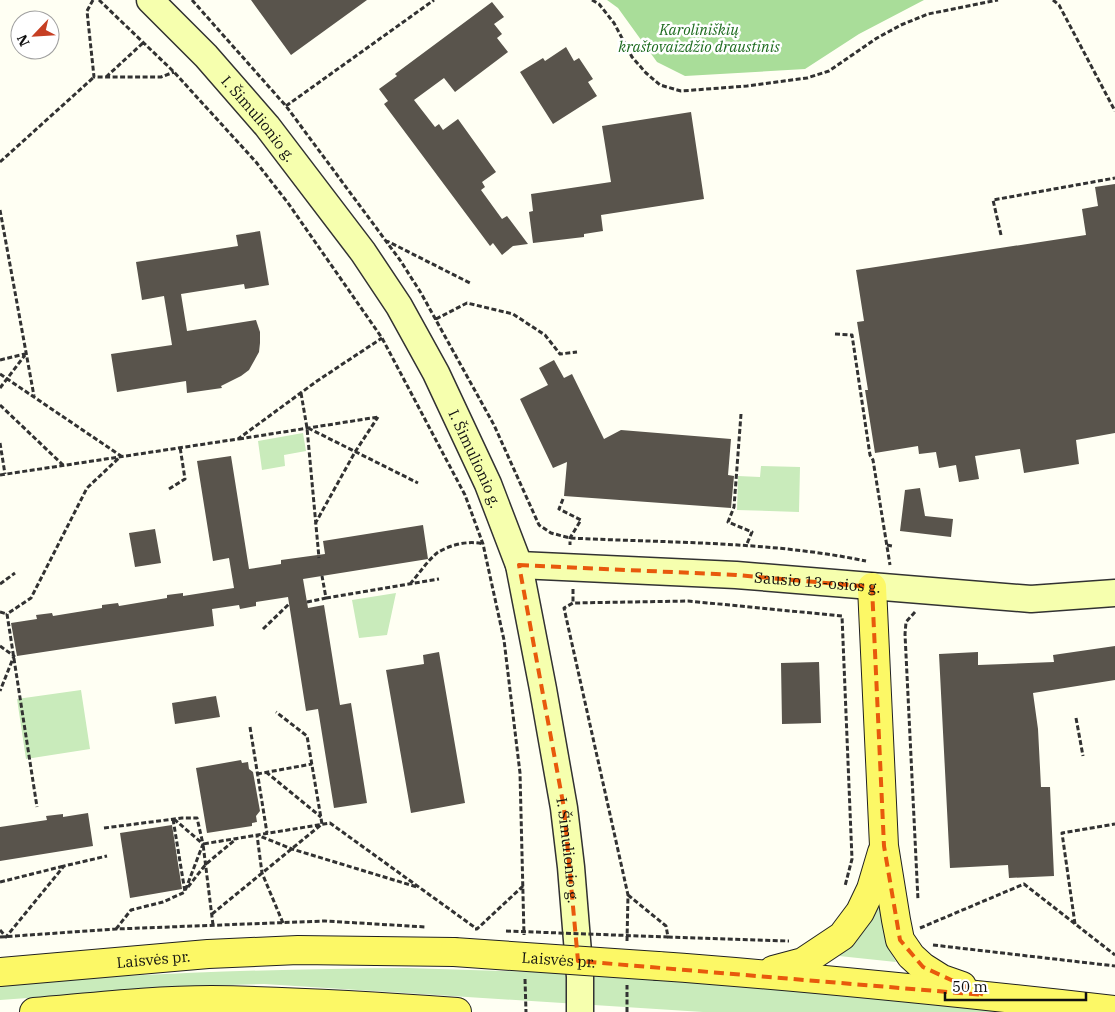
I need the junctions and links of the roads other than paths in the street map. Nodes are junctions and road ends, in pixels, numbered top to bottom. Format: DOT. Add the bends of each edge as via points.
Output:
graph roads {
  1 [pos="150,0"];
  2 [pos="519,565"];
  3 [pos="881,579"];
  4 [pos="1115,594"];
  5 [pos="884,846"];
  6 [pos="0,972"];
  7 [pos="757,973"];
  8 [pos="984,995"];
  9 [pos="1115,1010"];
  10 [pos="34,1012"];
  11 [pos="457,1012"];
  12 [pos="580,1012"];
  1 -- 2 [label="street, I. Šimulionio g." via="206,56 267,126 394,298 436,373 488,484"];
  2 -- 3 [label="street, Sausio 13-osios g."];
  2 -- 12 [label="street, I. Šimulionio g." via="564,808 580,977"];
  3 -- 4 [label="street, Sausio 13-osios g." via="1031,599"];
  3 -- 5 [label="main road"];
  5 -- 7 [label="main road" via="860,912 842,936 803,962"];
  5 -- 8 [label="main road" via="896,920 913,936 911,956 942,979"];
  6 -- 7 [label="main road, Laisvės pr., bridge" via="208,954 298,950 454,952"];
  7 -- 8 [label="main road, Laisvės pr."];
  8 -- 9 [label="main road, Laisvės pr."];
  10 -- 11 [label="main road" via="128,1003 210,1000"];
}
